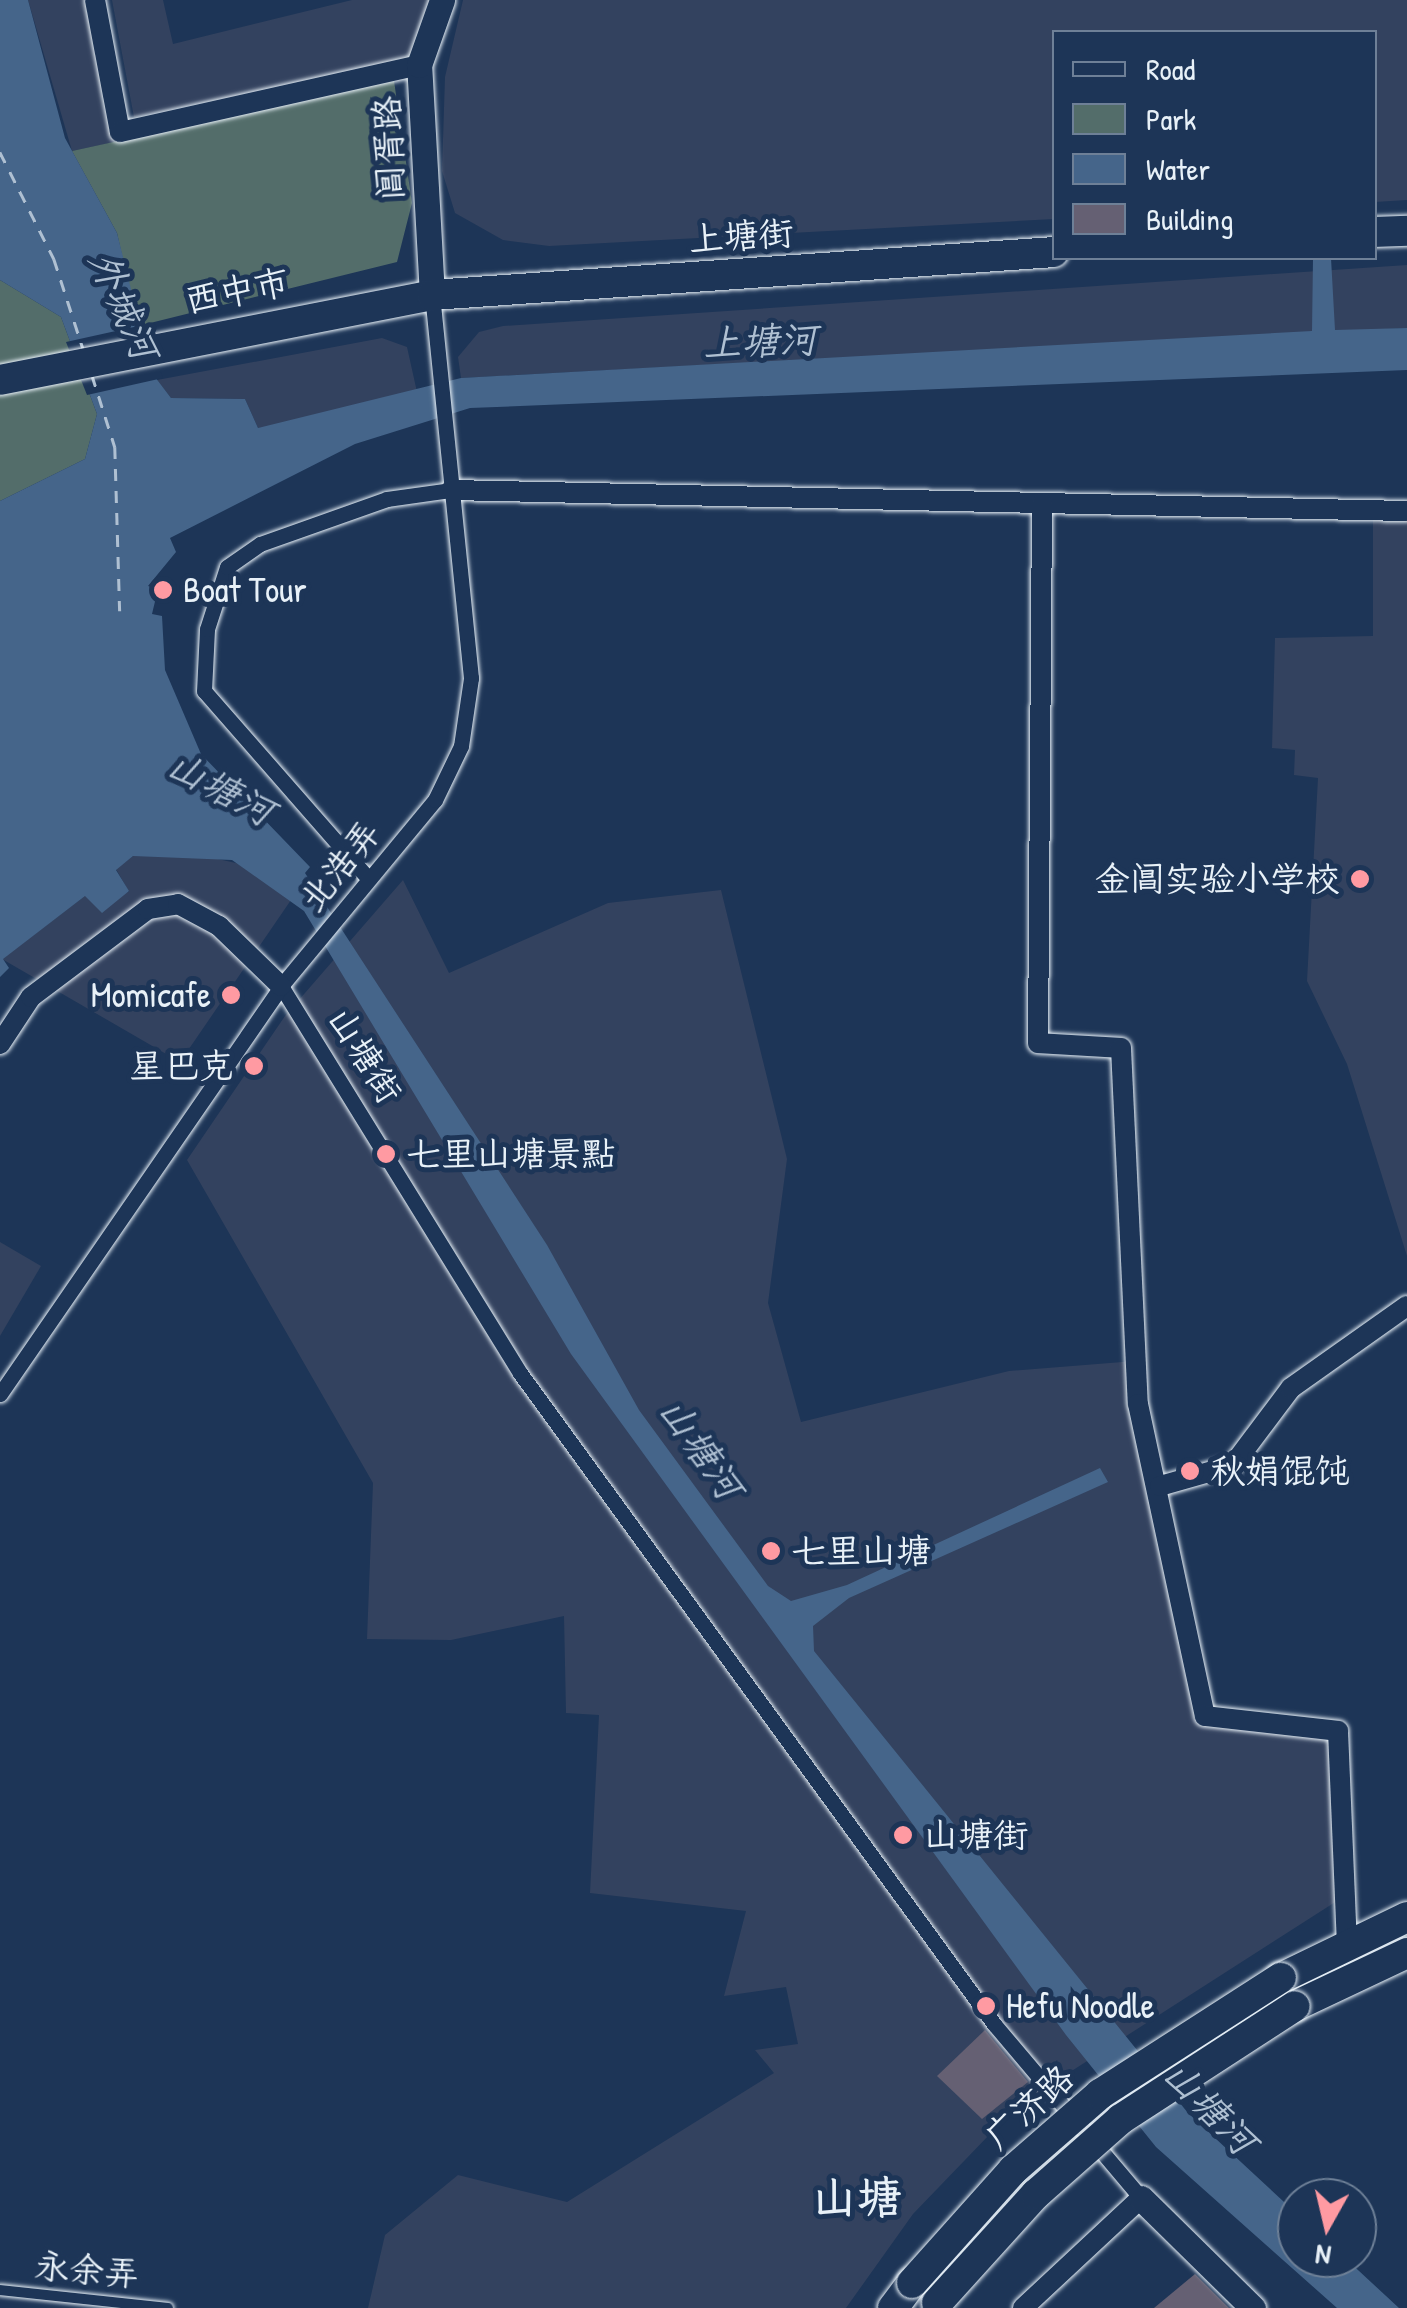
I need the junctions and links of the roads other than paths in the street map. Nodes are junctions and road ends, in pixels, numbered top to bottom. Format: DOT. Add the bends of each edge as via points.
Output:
graph roads {
  1 [pos="94,0"];
  2 [pos="442,0"];
  3 [pos="419,66"];
  4 [pos="1407,231"];
  5 [pos="1377,232"];
  6 [pos="1052,252"];
  7 [pos="432,295"];
  8 [pos="13,378"];
  9 [pos="452,490"];
  10 [pos="1042,503"];
  11 [pos="1407,511"];
  12 [pos="367,877"];
  13 [pos="281,986"];
  14 [pos="0,1044"];
  15 [pos="1407,1306"];
  16 [pos="0,1394"];
  17 [pos="1160,1486"];
  18 [pos="1407,1917"];
  19 [pos="1347,1946"];
  20 [pos="1407,1953"];
  21 [pos="1142,2198"];
  22 [pos="0,2290"];
  23 [pos="936,2306"];
  24 [pos="168,2308"];
  25 [pos="893,2308"];
  26 [pos="1023,2308"];
  27 [pos="1253,2308"];
  1 -- 3 [label="street" via="120,132"];
  2 -- 3 [label="street, 阊胥路"];
  3 -- 7 [label="street, 阊胥路"];
  4 -- 5 [label="main road"];
  6 -- 7 [label="main road, 上塘街"];
  7 -- 8 [label="main road, 西中市"];
  7 -- 9 [label="street, 北浩弄"];
  9 -- 10 [label="street"];
  9 -- 12 [label="street, 北浩弄" via="471,678 461,746 435,800"];
  9 -- 12 [label="street" via="387,499 260,544 227,567 207,629 204,692"];
  10 -- 11 [label="street"];
  10 -- 17 [label="street" via="1038,1043 1121,1048 1138,1404"];
  12 -- 13 [label="street, 北浩弄"];
  13 -- 14 [label="street" via="219,926 178,904 148,909 31,997"];
  13 -- 16 [label="street, 北浩弄"];
  13 -- 21 [label="street, 山塘街" via="520,1373 994,2024"];
  15 -- 17 [label="street" via="1291,1388 1233,1465"];
  17 -- 19 [label="street" via="1205,1716 1338,1730"];
  18 -- 19 [label="main road, 广济路"];
  19 -- 25 [label="main road, 广济路, bridge" via="1281,1978 1100,2094 1013,2170"];
  20 -- 23 [label="main road, 广济路, bridge" via="1296,2006 1120,2119 1036,2194"];
  21 -- 26 [label="street"];
  21 -- 27 [label="street, 山塘街"];
  22 -- 24 [label="lane, 永余弄"];
}
